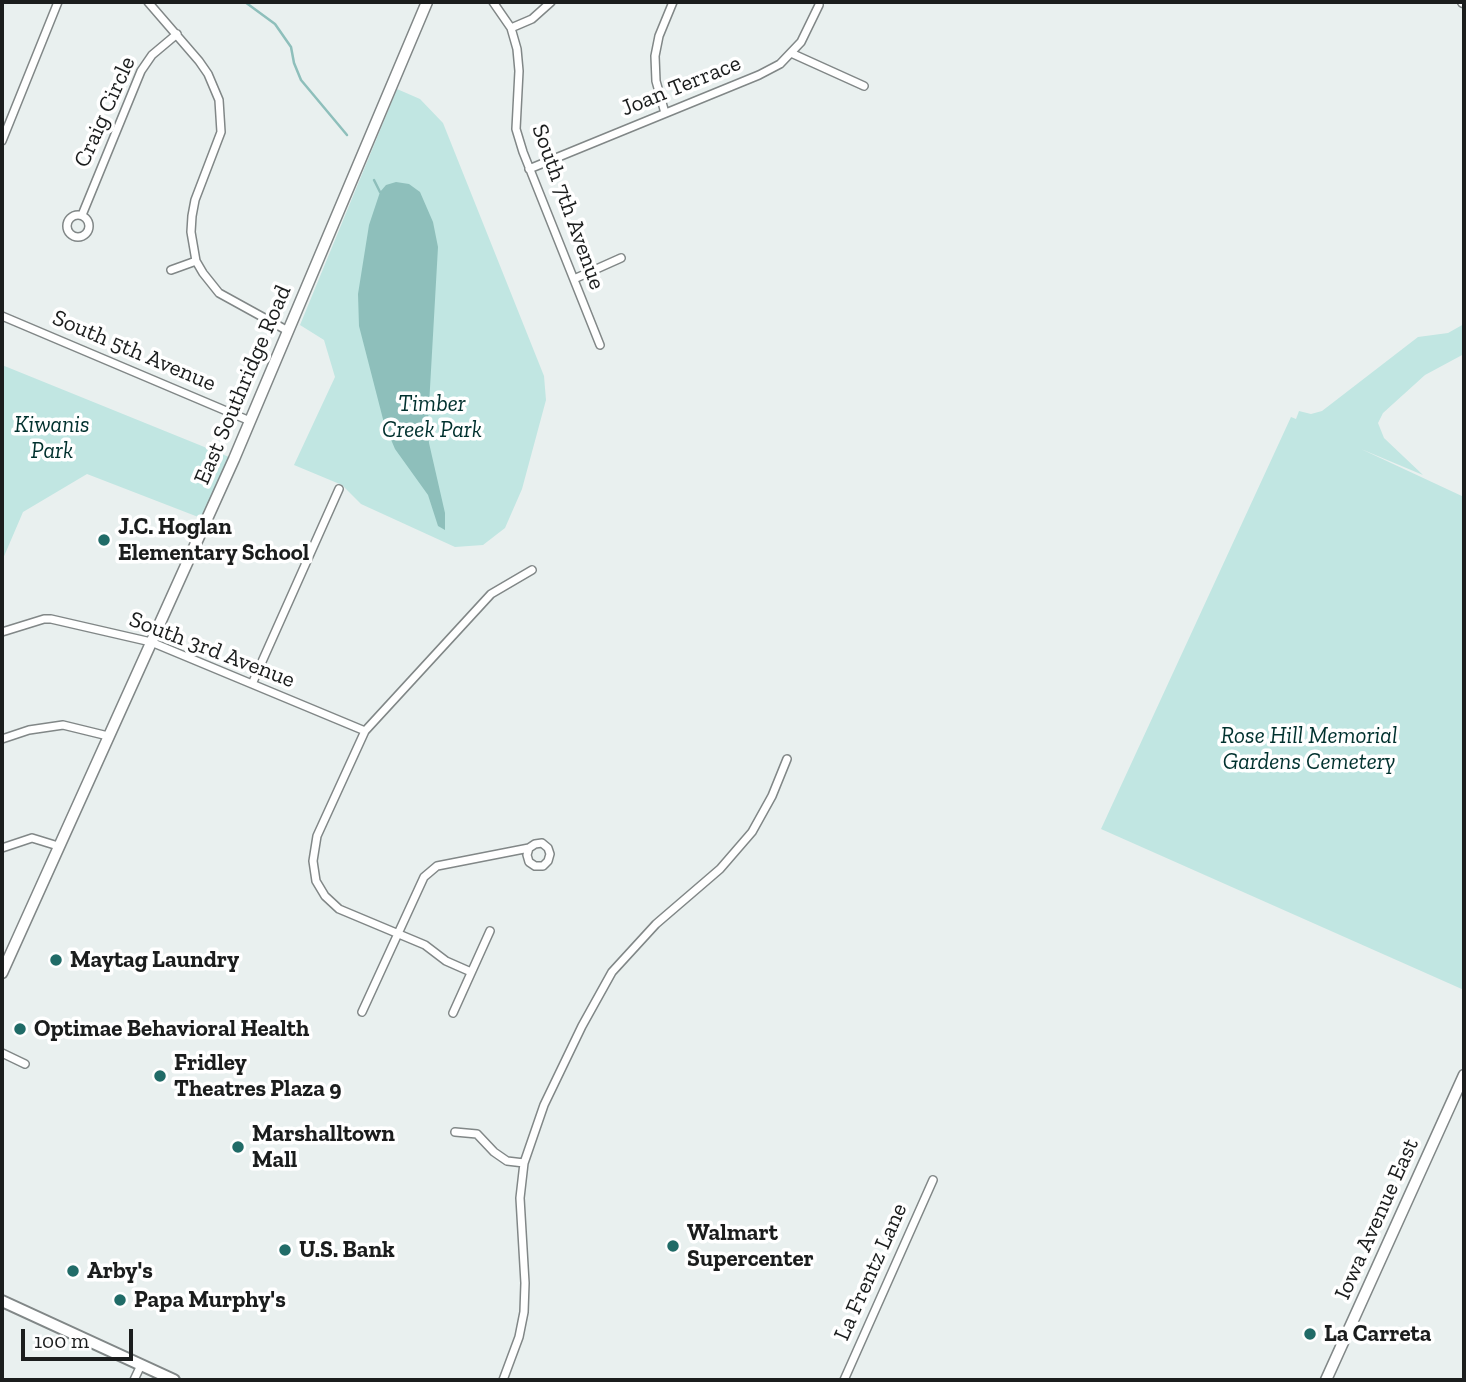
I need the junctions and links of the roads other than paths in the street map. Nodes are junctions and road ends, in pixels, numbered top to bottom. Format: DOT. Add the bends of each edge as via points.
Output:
graph roads {
  1 [pos="58,2"];
  2 [pos="148,2"];
  3 [pos="427,2"];
  4 [pos="493,2"];
  5 [pos="551,2"];
  6 [pos="673,2"];
  7 [pos="819,5"];
  8 [pos="511,28"];
  9 [pos="177,34"];
  10 [pos="792,54"];
  11 [pos="864,86"];
  12 [pos="665,114"];
  13 [pos="2,141"];
  14 [pos="529,169"];
  15 [pos="82,215"];
  16 [pos="621,258"];
  17 [pos="196,261"];
  18 [pos="171,270"];
  19 [pos="574,279"];
  20 [pos="2,316"];
  21 [pos="288,331"];
  22 [pos="600,345"];
  23 [pos="250,421"];
  24 [pos="339,489"];
  25 [pos="532,570"];
  26 [pos="2,632"];
  27 [pos="151,642"];
  28 [pos="252,684"];
  29 [pos="365,732"];
  30 [pos="108,736"];
  31 [pos="2,738"];
  32 [pos="788,759"];
  33 [pos="58,846"];
  34 [pos="2,848"];
  35 [pos="529,848"];
  36 [pos="490,931"];
  37 [pos="397,934"];
  38 [pos="471,972"];
  39 [pos="2,973"];
  40 [pos="362,1012"];
  41 [pos="453,1013"];
  42 [pos="2,1053"];
  43 [pos="25,1064"];
  44 [pos="1464,1075"];
  45 [pos="455,1132"];
  46 [pos="524,1163"];
  47 [pos="933,1180"];
  48 [pos="2,1301"];
  49 [pos="141,1365"];
  50 [pos="134,1380"];
  51 [pos="174,1380"];
  52 [pos="503,1380"];
  53 [pos="845,1380"];
  54 [pos="1326,1380"];
  1 -- 13 [label="street"];
  2 -- 9 [label="street"];
  3 -- 21 [label="street, East Southridge Road"];
  4 -- 8 [label="street, South 7th Avenue"];
  5 -- 8 [label="street" via="532,19"];
  6 -- 12 [label="street" via="655,56"];
  7 -- 10 [label="street, Joan Terrace"];
  8 -- 14 [label="street, South 7th Avenue" via="519,71 516,129"];
  9 -- 15 [label="street, Craig Circle" via="141,71"];
  9 -- 17 [label="street" via="208,74 220,109 219,139 192,216"];
  10 -- 11 [label="street"];
  10 -- 12 [label="street, Joan Terrace" via="760,75"];
  12 -- 14 [label="street, Joan Terrace"];
  14 -- 19 [label="street, South 7th Avenue"];
  16 -- 19 [label="street"];
  17 -- 18 [label="street"];
  17 -- 21 [label="street" via="219,293"];
  19 -- 22 [label="street, South 7th Avenue"];
  20 -- 23 [label="street, South 5th Avenue"];
  21 -- 23 [label="street, East Southridge Road"];
  23 -- 27 [label="street, East Southridge Road"];
  24 -- 28 [label="street"];
  25 -- 29 [label="street" via="491,594"];
  26 -- 27 [label="street, South 3rd Avenue" via="51,619"];
  27 -- 28 [label="street, South 3rd Avenue"];
  27 -- 30 [label="street, East Southridge Road"];
  28 -- 29 [label="street, South 3rd Avenue"];
  29 -- 37 [label="street" via="317,836 316,881 339,909"];
  30 -- 31 [label="street" via="63,725"];
  30 -- 33 [label="street, East Southridge Road"];
  32 -- 46 [label="street" via="752,832 720,869 656,924 612,972 544,1105"];
  33 -- 34 [label="street" via="32,838"];
  33 -- 39 [label="street, East Southridge Road"];
  35 -- 37 [label="street" via="437,866 424,877"];
  36 -- 38 [label="street"];
  37 -- 38 [label="street"];
  37 -- 40 [label="street"];
  38 -- 41 [label="street"];
  42 -- 43 [label="street"];
  44 -- 54 [label="street, Iowa Avenue East"];
  45 -- 46 [label="street" via="477,1135 507,1161"];
  46 -- 52 [label="street" via="520,1198 524,1312"];
  47 -- 53 [label="street, La Frentz Lane"];
  48 -- 49 [label="main road"];
  49 -- 50 [label="street"];
  49 -- 51 [label="main road"];
}
